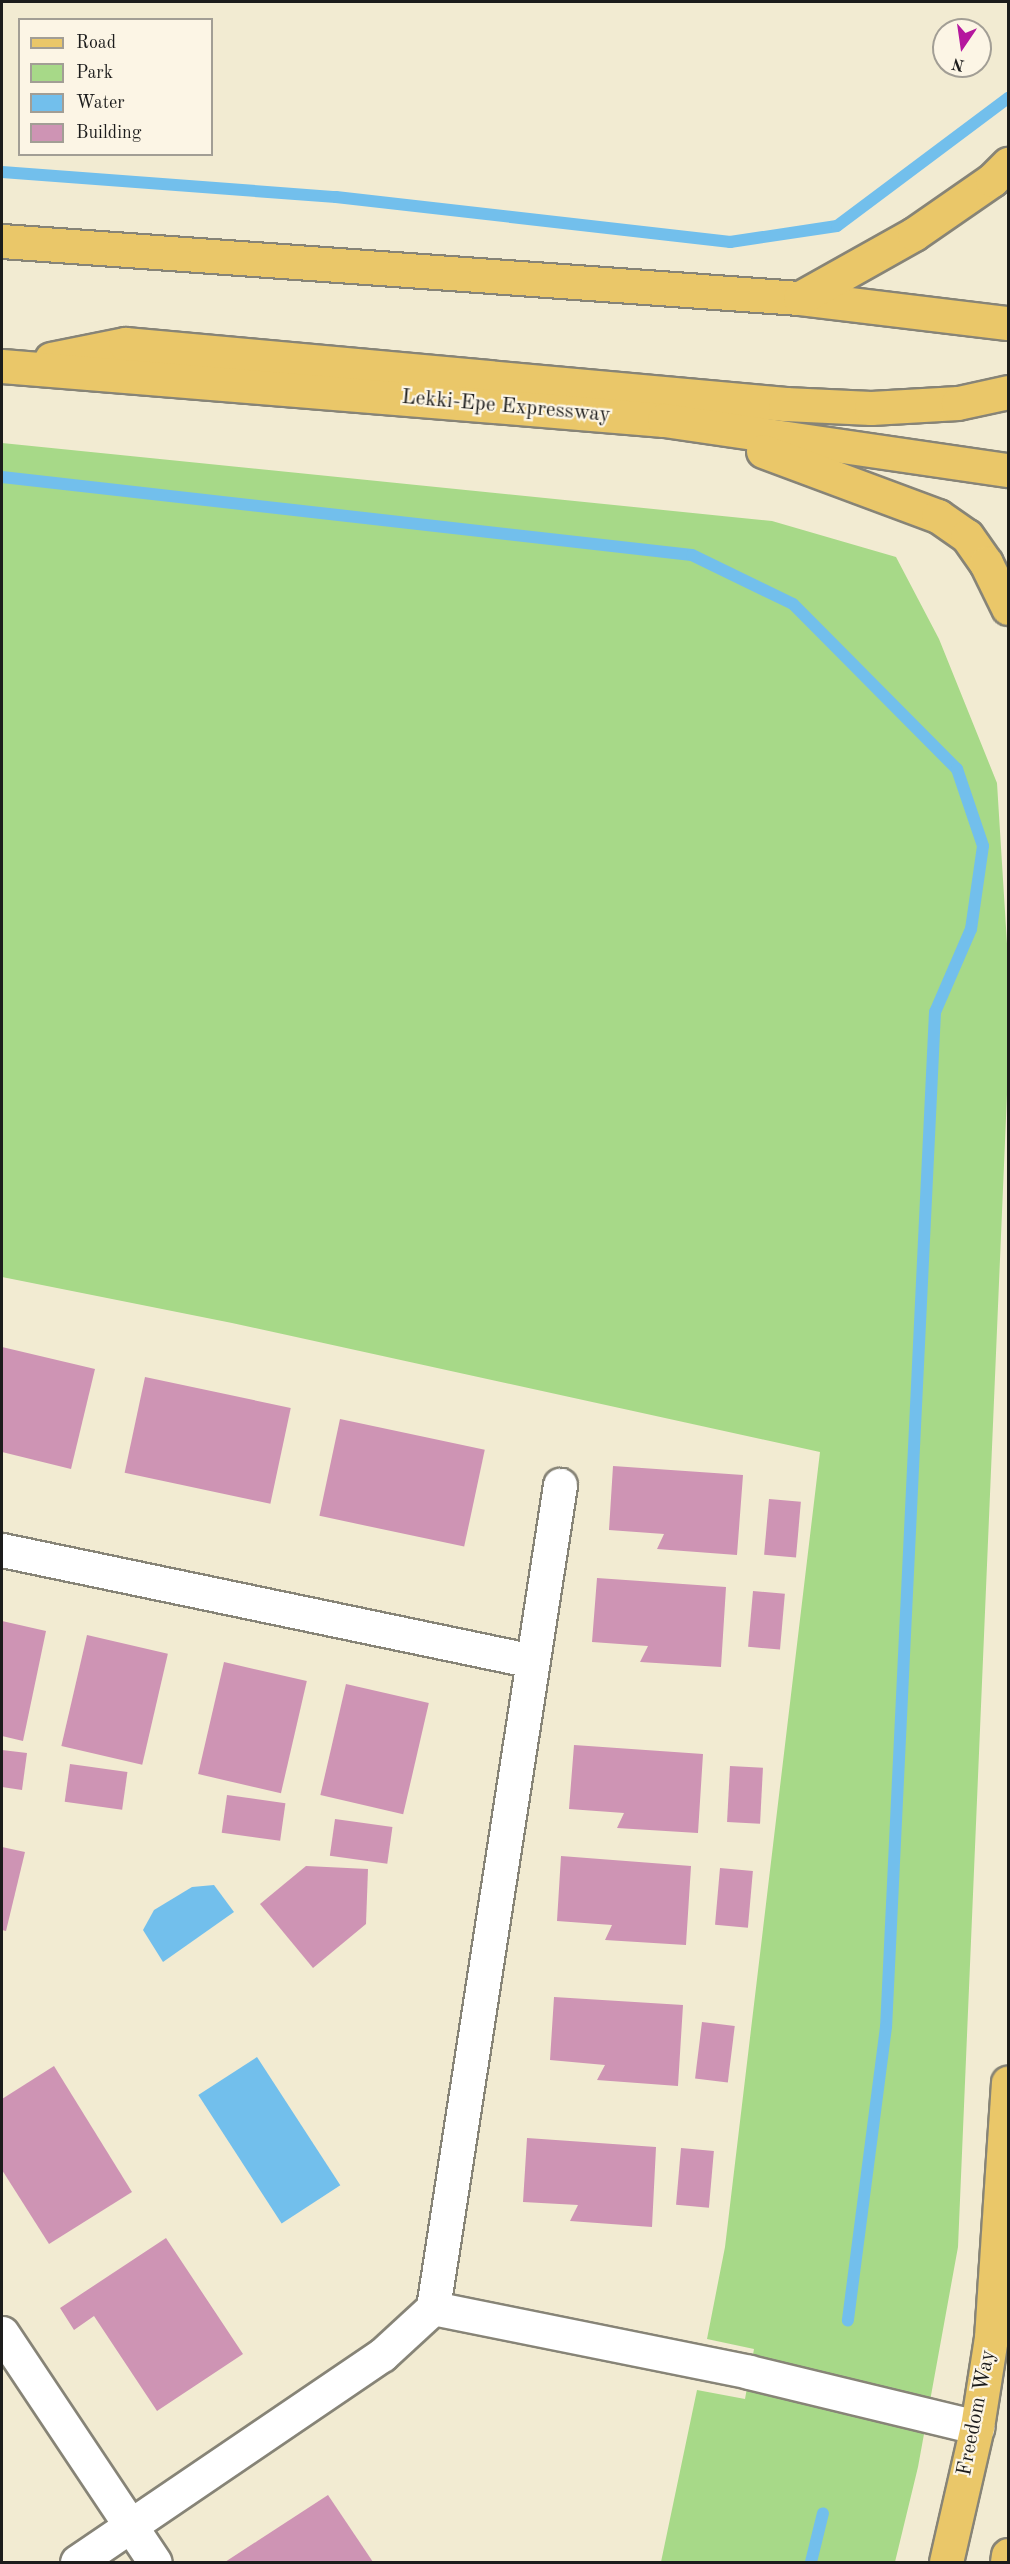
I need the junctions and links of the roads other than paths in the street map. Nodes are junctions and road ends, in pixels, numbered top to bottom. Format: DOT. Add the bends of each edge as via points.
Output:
graph roads {
  1 [pos="1008,164"];
  2 [pos="2,241"];
  3 [pos="800,298"];
  4 [pos="1008,323"];
  5 [pos="6,366"];
  6 [pos="1008,392"];
  7 [pos="664,420"];
  8 [pos="1008,470"];
  9 [pos="1008,608"];
  10 [pos="560,1485"];
  11 [pos="2,1550"];
  12 [pos="533,1661"];
  13 [pos="1008,2083"];
  14 [pos="1007,2131"];
  15 [pos="433,2308"];
  16 [pos="2,2333"];
  17 [pos="977,2427"];
  18 [pos="130,2524"];
  19 [pos="1008,2555"];
  20 [pos="77,2562"];
  21 [pos="155,2562"];
  22 [pos="946,2562"];
  23 [pos="1006,2562"];
  1 -- 3 [label="main road" via="992,180 914,234"];
  2 -- 3 [label="main road"];
  3 -- 4 [label="main road"];
  5 -- 6 [label="main road" via="126,344 785,404 871,408 958,403"];
  5 -- 7 [label="main road, Lekki-Epe Expressway"];
  7 -- 8 [label="main road, Lekki-Epe Expressway"];
  7 -- 9 [label="main road" via="791,459 938,516 967,536 986,563"];
  10 -- 12 [label="street"];
  11 -- 12 [label="street"];
  12 -- 15 [label="street"];
  13 -- 14 [label="main road, Freedom Way"];
  14 -- 17 [label="main road, Freedom Way" via="991,2338"];
  15 -- 17 [label="street" via="749,2372"];
  15 -- 18 [label="street" via="382,2355"];
  16 -- 18 [label="street"];
  17 -- 22 [label="main road, Freedom Way"];
  18 -- 20 [label="street"];
  18 -- 21 [label="street"];
  19 -- 23 [label="main road"];
}
